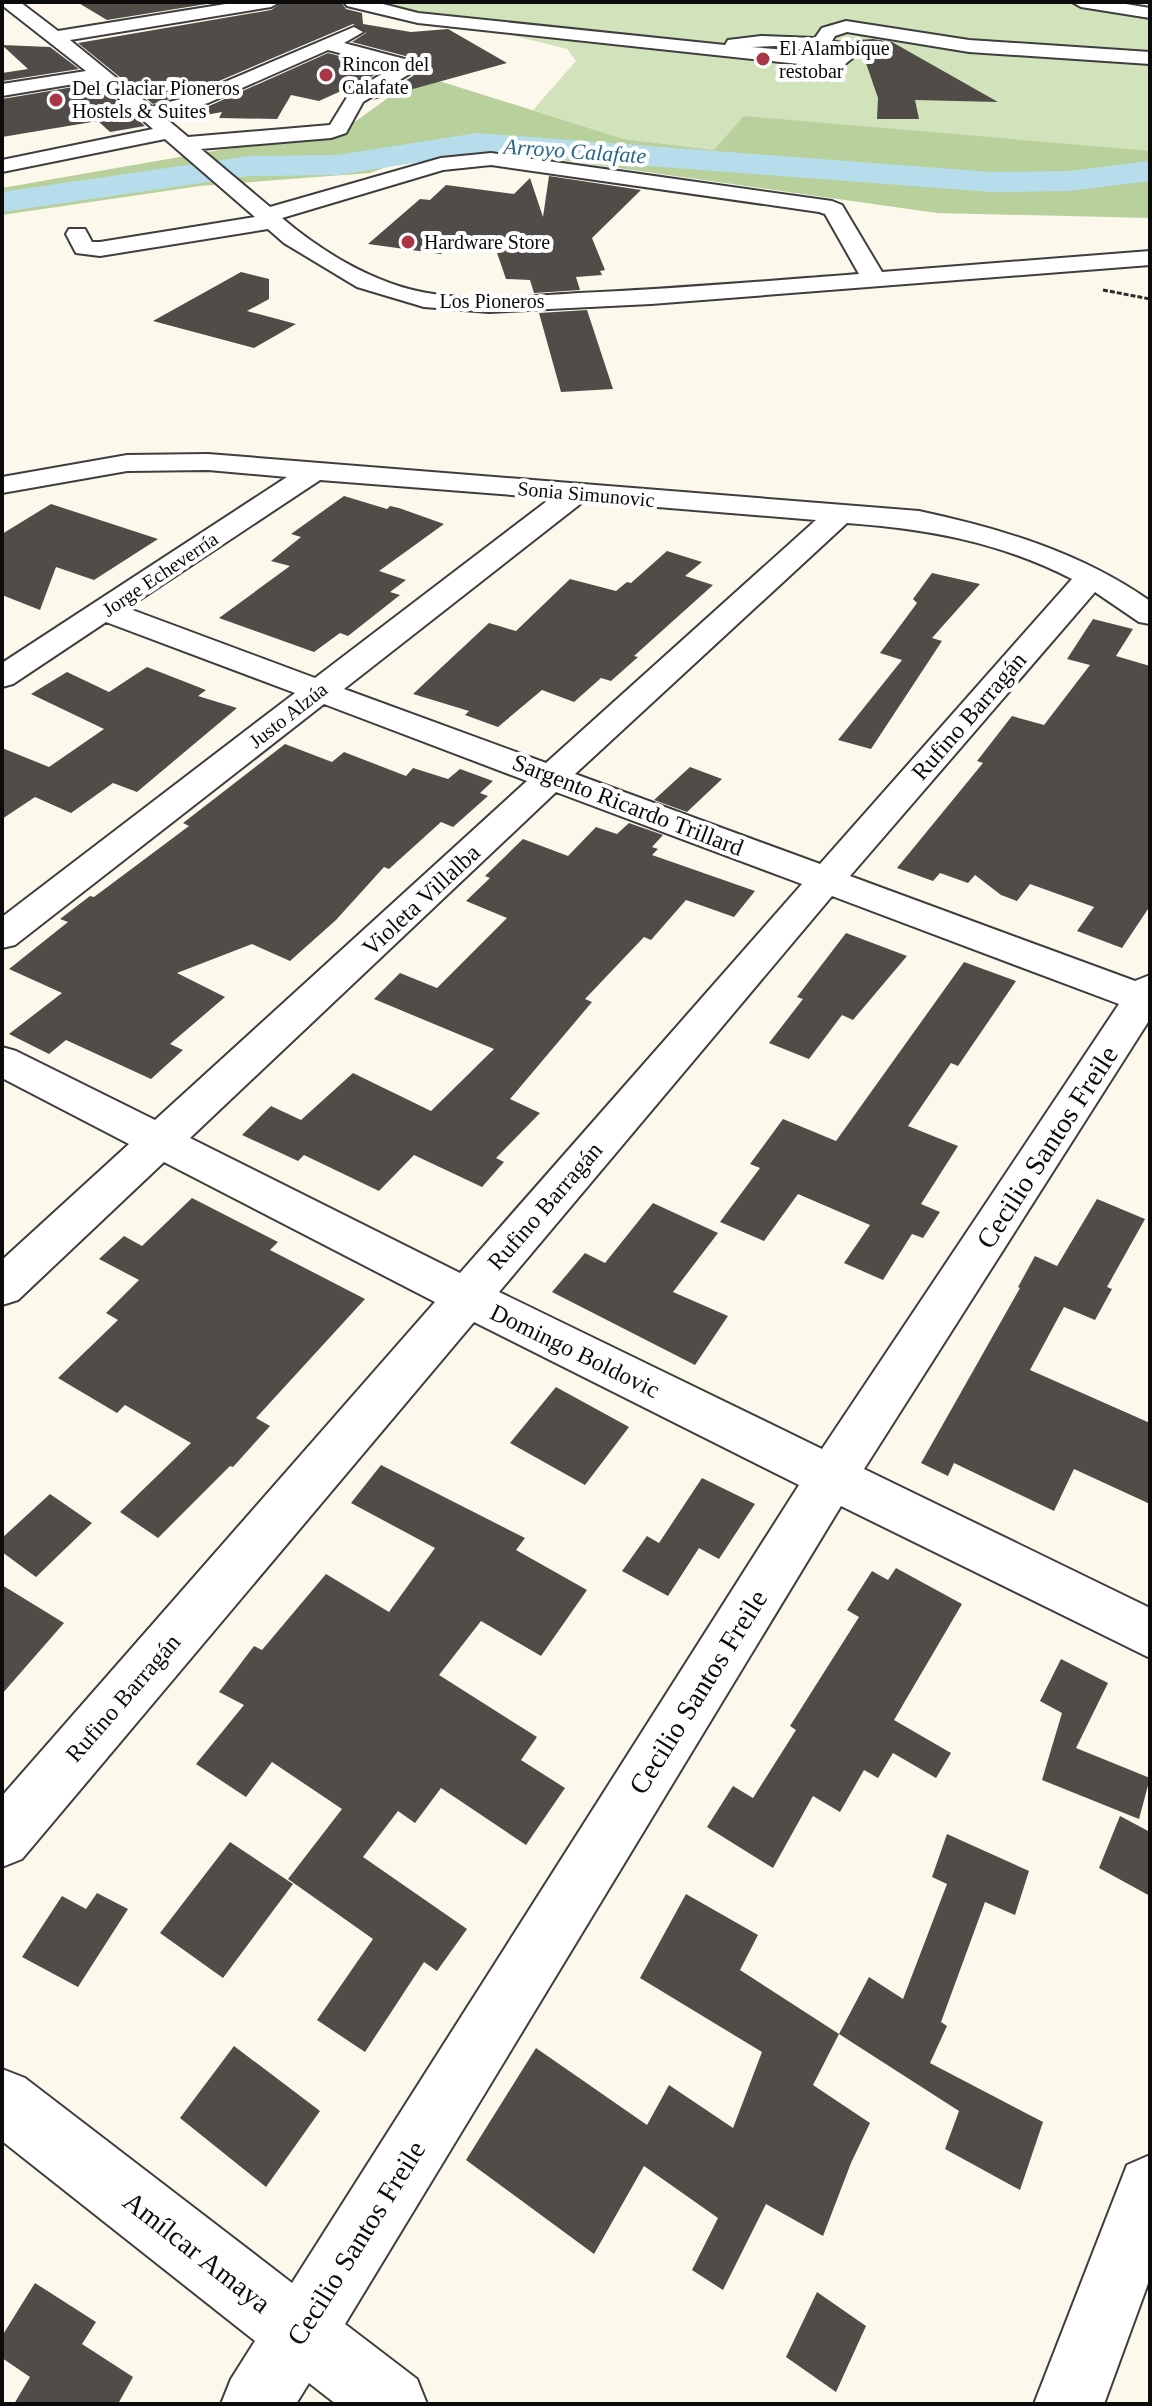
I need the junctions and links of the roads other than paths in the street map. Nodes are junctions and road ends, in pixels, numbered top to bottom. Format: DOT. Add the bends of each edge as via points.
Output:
graph roads {
  1 [pos="9,2"];
  2 [pos="271,2"];
  3 [pos="353,2"];
  4 [pos="1081,2"];
  5 [pos="396,13"];
  6 [pos="1150,13"];
  7 [pos="586,17"];
  8 [pos="30,19"];
  9 [pos="2,23"];
  10 [pos="564,33"];
  11 [pos="54,37"];
  12 [pos="327,44"];
  13 [pos="820,45"];
  14 [pos="969,46"];
  15 [pos="733,49"];
  16 [pos="1150,58"];
  17 [pos="1031,72"];
  18 [pos="102,74"];
  19 [pos="2,90"];
  20 [pos="149,114"];
  21 [pos="183,143"];
  22 [pos="2,166"];
  23 [pos="270,218"];
  24 [pos="77,234"];
  25 [pos="1150,258"];
  26 [pos="1075,265"];
  27 [pos="1150,266"];
  28 [pos="874,279"];
  29 [pos="316,470"];
  30 [pos="2,485"];
  31 [pos="575,494"];
  32 [pos="841,513"];
  33 [pos="1091,577"];
  34 [pos="105,611"];
  35 [pos="1150,615"];
  36 [pos="2,677"];
  37 [pos="321,689"];
  38 [pos="553,776"];
  39 [pos="826,880"];
  40 [pos="2,936"];
  41 [pos="1148,996"];
  42 [pos="2,1061"];
  43 [pos="161,1143"];
  44 [pos="2,1287"];
  45 [pos="466,1297"];
  46 [pos="832,1476"];
  47 [pos="1150,1634"];
  48 [pos="2,1839"];
  49 [pos="2,2101"];
  50 [pos="1150,2188"];
  51 [pos="301,2332"];
  52 [pos="256,2404"];
  53 [pos="392,2404"];
  54 [pos="1069,2404"];
  1 -- 8 [label="street, Los Pioneros"];
  2 -- 11 [label="street"];
  3 -- 5 [label="street"];
  4 -- 6 [label="street"];
  5 -- 10 [label="street"];
  5 -- 12 [label="street"];
  7 -- 10 [label="street"];
  8 -- 9 [label="street"];
  8 -- 11 [label="street, Los Pioneros"];
  10 -- 15 [label="street"];
  11 -- 18 [label="street, Los Pioneros"];
  12 -- 20 [label="street" via="201,99"];
  12 -- 21 [label="street" via="405,65 404,69 358,94 339,129 331,132"];
  13 -- 14 [label="street" via="828,32 846,26"];
  13 -- 15 [label="street" via="750,41"];
  13 -- 15 [label="street" via="843,49 846,56 826,61"];
  14 -- 16 [label="street"];
  14 -- 17 [label="street"];
  18 -- 19 [label="street"];
  18 -- 20 [label="street, Los Pioneros"];
  20 -- 21 [label="street, Los Pioneros"];
  21 -- 22 [label="street"];
  21 -- 23 [label="street, Los Pioneros"];
  23 -- 24 [label="street" via="100,249 84,248"];
  23 -- 28 [label="street, Los Pioneros" via="292,238 365,282 443,303 651,297"];
  23 -- 28 [label="street" via="441,164 480,159 526,162 824,206 834,210"];
  25 -- 26 [label="street, Los Pioneros"];
  26 -- 27 [label="street, Los Pioneros"];
  26 -- 28 [label="street, Los Pioneros"];
  29 -- 30 [label="street, Sonia Simunovic" via="140,462"];
  29 -- 31 [label="street, Sonia Simunovic"];
  29 -- 34 [label="street, Jorge Echeverría"];
  31 -- 32 [label="street, Sonia Simunovic"];
  31 -- 37 [label="street, Justo Alzúa"];
  32 -- 33 [label="street, Sonia Simunovic" via="964,529 1031,548"];
  32 -- 38 [label="street, Violeta Villalba"];
  33 -- 35 [label="street, Sonia Simunovic"];
  33 -- 39 [label="street, Rufino Barragán"];
  34 -- 36 [label="street, Jorge Echeverría"];
  34 -- 37 [label="street, Sargento Ricardo Trillard"];
  37 -- 38 [label="street, Sargento Ricardo Trillard"];
  37 -- 40 [label="street, Justo Alzúa"];
  38 -- 39 [label="street, Sargento Ricardo Trillard"];
  38 -- 43 [label="street, Violeta Villalba"];
  39 -- 41 [label="street, Sargento Ricardo Trillard"];
  39 -- 45 [label="street, Rufino Barragán"];
  41 -- 46 [label="street, Cecilio Santos Freile"];
  42 -- 43 [label="street, Domingo Boldovic"];
  43 -- 44 [label="street, Violeta Villalba"];
  43 -- 45 [label="street, Domingo Boldovic"];
  45 -- 46 [label="street, Domingo Boldovic"];
  45 -- 48 [label="street, Rufino Barragán"];
  46 -- 47 [label="street, Domingo Boldovic"];
  46 -- 51 [label="street, Cecilio Santos Freile"];
  49 -- 51 [label="street, Amílcar Amaya"];
  50 -- 54 [label="street"];
  51 -- 52 [label="street, Cecilio Santos Freile"];
  51 -- 53 [label="street, Amílcar Amaya"];
}
